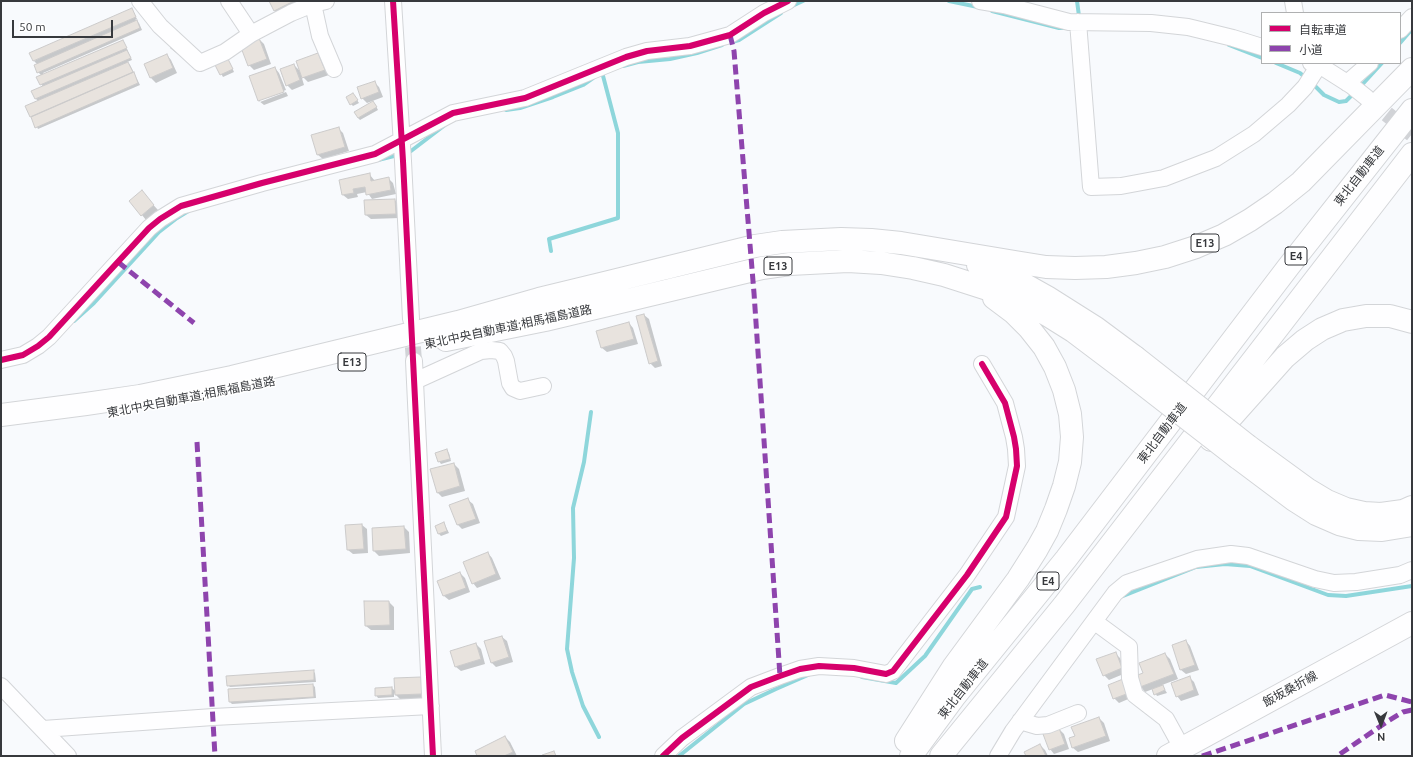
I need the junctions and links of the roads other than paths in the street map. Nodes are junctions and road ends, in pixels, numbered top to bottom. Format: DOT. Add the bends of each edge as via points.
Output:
graph roads {
  1 [pos="140,1"];
  2 [pos="229,1"];
  3 [pos="393,1"];
  4 [pos="788,1"];
  5 [pos="980,1"];
  6 [pos="1293,1"];
  7 [pos="319,2"];
  8 [pos="1295,12"];
  9 [pos="1412,17"];
  10 [pos="1078,27"];
  11 [pos="1401,29"];
  12 [pos="251,34"];
  13 [pos="1261,47"];
  14 [pos="1370,64"];
  15 [pos="334,69"];
  16 [pos="1412,69"];
  17 [pos="1313,71"];
  18 [pos="1412,110"];
  19 [pos="403,150"];
  20 [pos="1412,154"];
  21 [pos="936,250"];
  22 [pos="944,275"];
  23 [pos="411,319"];
  24 [pos="1412,322"];
  25 [pos="1,360"];
  26 [pos="414,361"];
  27 [pos="982,364"];
  28 [pos="1130,364"];
  29 [pos="415,381"];
  30 [pos="543,386"];
  31 [pos="87,410"];
  32 [pos="1,415"];
  33 [pos="1,428"];
  34 [pos="1243,452"];
  35 [pos="1412,507"];
  36 [pos="1412,525"];
  37 [pos="1412,570"];
  38 [pos="1094,622"];
  39 [pos="1412,623"];
  40 [pos="1,686"];
  41 [pos="431,706"];
  42 [pos="1078,713"];
  43 [pos="1020,721"];
  44 [pos="43,729"];
  45 [pos="1175,752"];
  46 [pos="68,756"];
  47 [pos="433,756"];
  48 [pos="663,756"];
  49 [pos="897,756"];
  50 [pos="911,756"];
  51 [pos="942,756"];
  52 [pos="998,756"];
  1 -- 12 [label="street" via="160,26 200,63 225,52"];
  2 -- 12 [label="street"];
  3 -- 19 [label="street"];
  4 -- 19 [label="street" via="730,35 690,46 647,51 525,98 453,114 433,123"];
  5 -- 10 [label="street" via="1069,22"];
  6 -- 8 [label="street"];
  7 -- 12 [label="street"];
  7 -- 15 [label="street" via="320,36"];
  9 -- 11 [label="street"];
  10 -- 13 [label="street" via="1151,23 1188,27"];
  10 -- 17 [label="street" via="1091,187 1121,186 1164,178 1216,158 1254,134 1288,105"];
  14 -- 17 [label="street" via="1357,90"];
  16 -- 21 [label="main road, E13" via="1301,182 1250,220 1196,247 1136,263 1075,268 1046,267"];
  18 -- 50 [label="main road, 東北自動車道 / E4"];
  19 -- 23 [label="street"];
  19 -- 25 [label="street" via="375,154 181,206 149,228 49,337 23,355"];
  20 -- 51 [label="main road, 東北自動車道 / E4" via="1064,605"];
  21 -- 28 [label="main road" via="1022,283 1047,297 1090,324"];
  21 -- 31 [label="main road, 東北中央自動車道;相馬福島道路 / E13" via="901,243 841,239 803,240 755,246 539,299 458,322"];
  22 -- 28 [label="main road, E13" via="1026,303"];
  22 -- 31 [label="main road, 東北中央自動車道;相馬福島道路 / E13" via="881,263 848,261 762,268 284,379 188,399"];
  22 -- 49 [label="main road" via="999,302 1029,328 1044,347 1064,390 1070,414 1070,462 1056,509 1037,549 1018,580 954,666"];
  24 -- 51 [label="main road" via="1390,316 1366,316 1343,320 1322,329 1285,357 1110,559 1006,689"];
  26 -- 29 [label="street"];
  27 -- 48 [label="street" via="1005,403 1016,449 1017,466 1006,517 967,575 893,671 886,674 854,668 819,666 780,676 751,687 682,738"];
  28 -- 34 [label="main road, E13, bridge"];
  29 -- 30 [label="street" via="481,351 491,350 504,356 513,388 520,391"];
  29 -- 41 [label="street"];
  31 -- 32 [label="main road, 東北中央自動車道;相馬福島道路 / E13"];
  31 -- 33 [label="main road, 東北中央自動車道;相馬福島道路 / E13"];
  34 -- 35 [label="main road" via="1327,501 1346,509 1381,514"];
  34 -- 36 [label="main road, E13" via="1294,500 1339,524 1359,529 1382,530"];
  37 -- 38 [label="street" via="1400,575 1334,583 1248,556 1213,555 1127,583 1115,593"];
  38 -- 43 [label="street"];
  38 -- 45 [label="street" via="1129,647 1130,678 1135,695 1166,719"];
  39 -- 45 [label="main road, 飯坂桑折線"];
  40 -- 44 [label="street"];
  41 -- 44 [label="street"];
  41 -- 47 [label="street"];
  42 -- 43 [label="street" via="1048,725 1037,726"];
  43 -- 52 [label="street"];
  44 -- 46 [label="street"];
}
